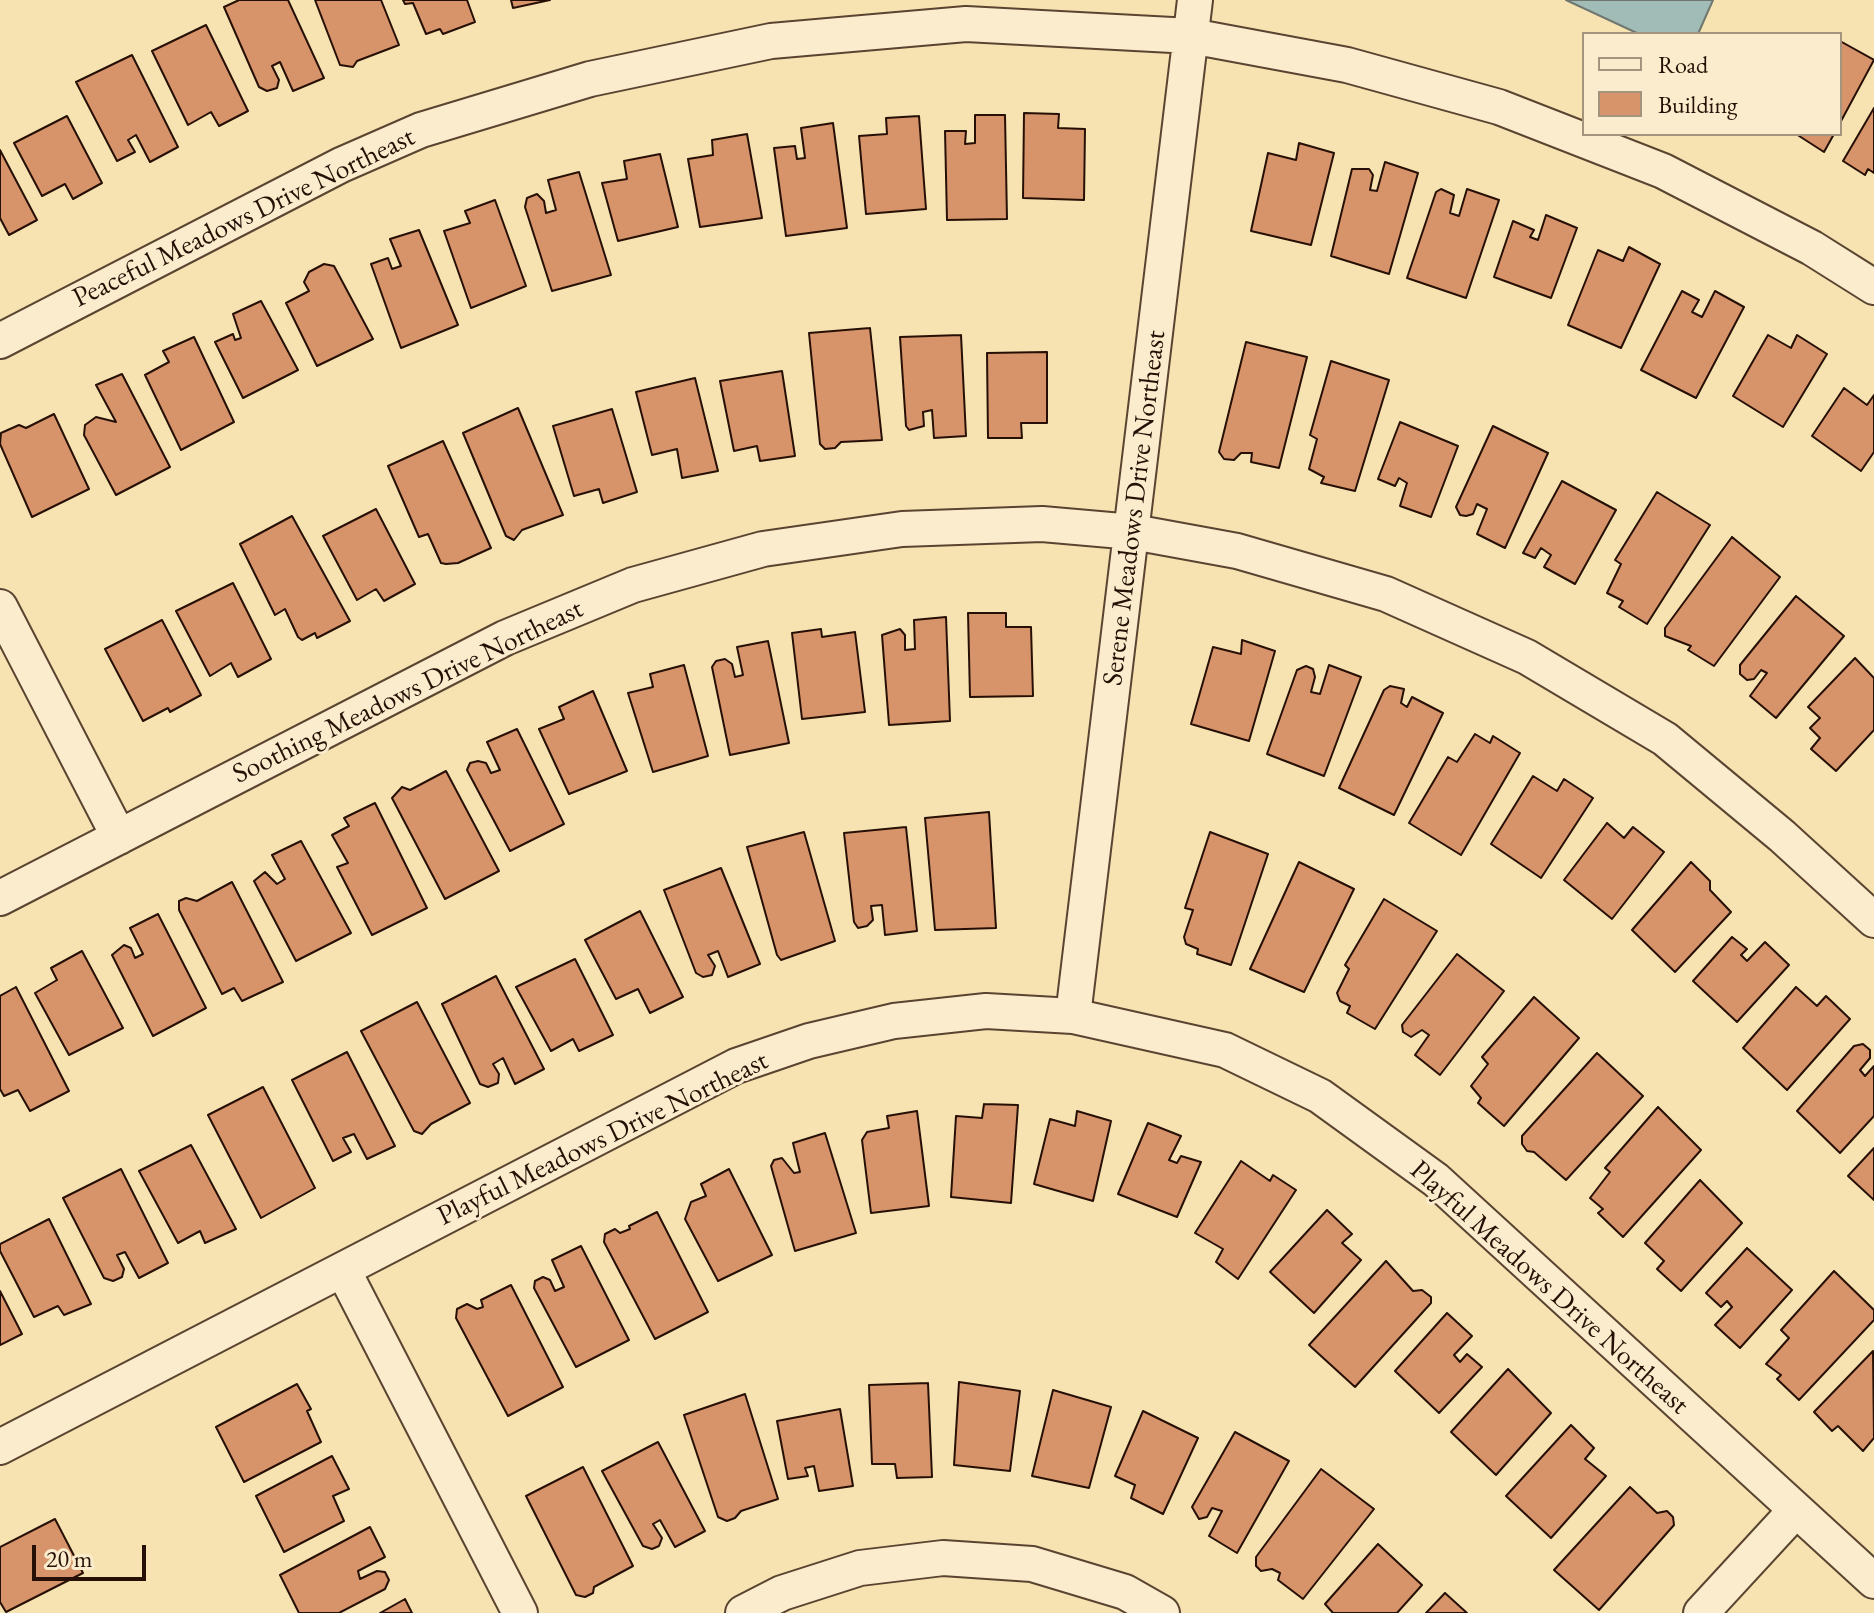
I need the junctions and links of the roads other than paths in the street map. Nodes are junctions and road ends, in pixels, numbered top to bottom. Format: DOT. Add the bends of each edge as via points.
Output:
graph roads {
  1 [pos="1195,0"];
  2 [pos="1191,36"];
  3 [pos="1874,287"];
  4 [pos="0,341"];
  5 [pos="1133,532"];
  6 [pos="0,607"];
  7 [pos="119,837"];
  8 [pos="0,898"];
  9 [pos="1874,920"];
  10 [pos="1073,1016"];
  11 [pos="343,1270"];
  12 [pos="0,1447"];
  13 [pos="1795,1511"];
  14 [pos="1874,1581"];
  15 [pos="520,1613"];
  16 [pos="743,1613"];
  17 [pos="1162,1613"];
  18 [pos="1701,1613"];
  1 -- 2 [label="street, Serene Meadows Drive Northeast"];
  2 -- 3 [label="street, Peaceful Meadows Drive Northeast" via="1347,65 1499,107 1663,171 1812,248"];
  2 -- 4 [label="street, Peaceful Meadows Drive Northeast" via="966,24 771,41 590,79 421,130 341,165"];
  2 -- 5 [label="street, Serene Meadows Drive Northeast"];
  5 -- 7 [label="street, Soothing Meadows Drive Northeast" via="1042,524 902,529 763,549 633,585 505,638"];
  5 -- 9 [label="street, Soothing Meadows Drive Northeast" via="1237,551 1386,594 1527,657 1665,739"];
  5 -- 10 [label="street, Serene Meadows Drive Northeast"];
  6 -- 7 [label="street"];
  7 -- 8 [label="street, Soothing Meadows Drive Northeast"];
  10 -- 11 [label="street, Playful Meadows Drive Northeast" via="986,1011 894,1021 809,1041 736,1066"];
  10 -- 13 [label="street, Playful Meadows Drive Northeast" via="1225,1050 1320,1096 1436,1180"];
  11 -- 12 [label="street, Playful Meadows Drive Northeast"];
  11 -- 15 [label="street"];
  13 -- 14 [label="street, Playful Meadows Drive Northeast"];
  13 -- 18 [label="street"];
  16 -- 17 [label="street" via="782,1593 860,1568 943,1558 1032,1564 1125,1592"];
}
